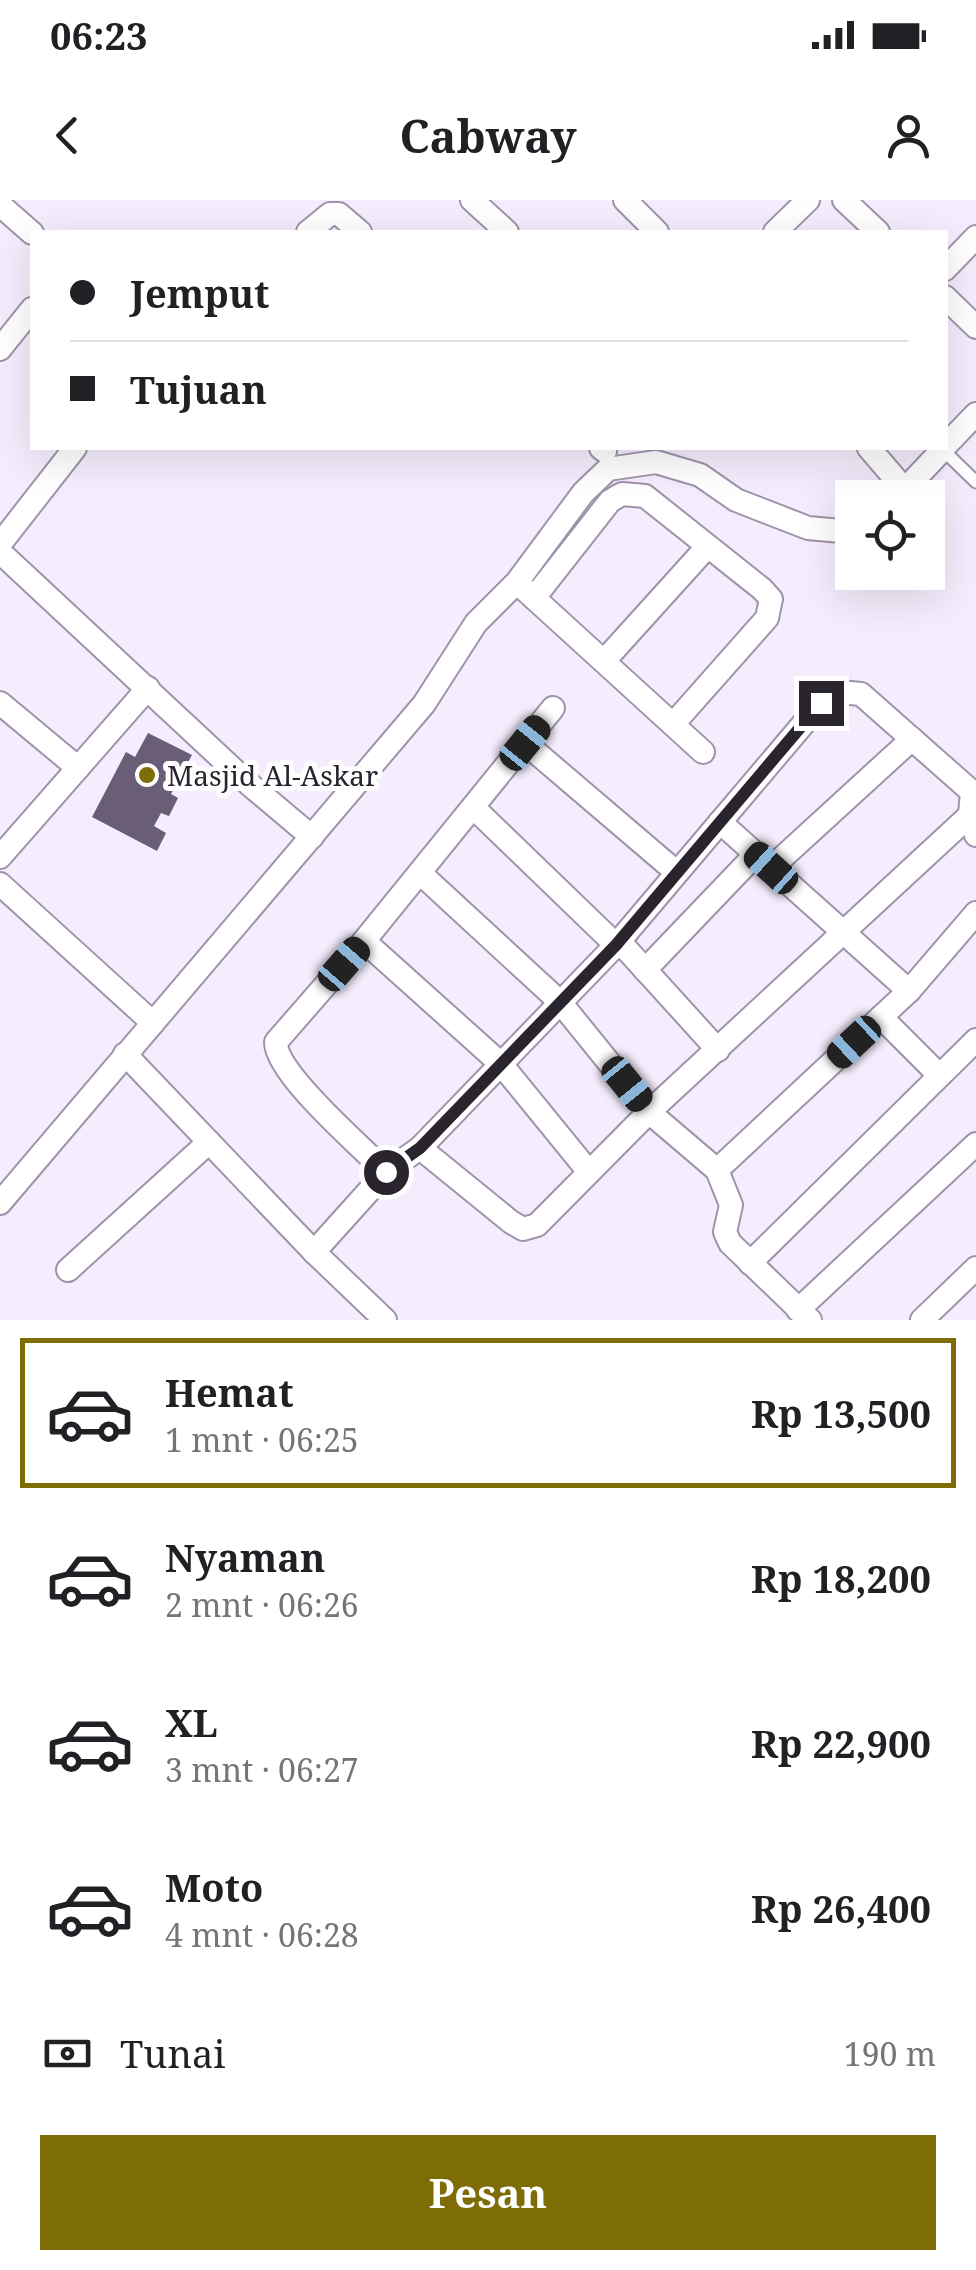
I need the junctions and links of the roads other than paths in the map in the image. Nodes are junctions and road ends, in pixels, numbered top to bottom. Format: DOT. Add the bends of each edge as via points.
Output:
graph roads {
  1 [pos="472,200"];
  2 [pos="625,200"];
  3 [pos="808,200"];
  4 [pos="844,200"];
  5 [pos="0,205"];
  6 [pos="310,230"];
  7 [pos="358,230"];
  8 [pos="505,230"];
  9 [pos="654,230"];
  10 [pos="777,230"];
  11 [pos="876,230"];
  12 [pos="30,231"];
  13 [pos="976,237"];
  14 [pos="948,267"];
  15 [pos="948,300"];
  16 [pos="30,312"];
  17 [pos="976,327"];
  18 [pos="0,349"];
  19 [pos="976,414"];
  20 [pos="948,444"];
  21 [pos="74,450"];
  22 [pos="870,450"];
  23 [pos="942,450"];
  24 [pos="946,450"];
  25 [pos="605,454"];
  26 [pos="891,480"];
  27 [pos="914,480"];
  28 [pos="976,482"];
  29 [pos="835,530"];
  30 [pos="708,547"];
  31 [pos="0,548"];
  32 [pos="517,582"];
  33 [pos="534,598"];
  34 [pos="604,661"];
  35 [pos="148,688"];
  36 [pos="0,703"];
  37 [pos="553,708"];
  38 [pos="674,722"];
  39 [pos="912,738"];
  40 [pos="525,743"];
  41 [pos="704,752"];
  42 [pos="78,768"];
  43 [pos="473,807"];
  44 [pos="720,822"];
  45 [pos="973,825"];
  46 [pos="312,836"];
  47 [pos="0,857"];
  48 [pos="764,861"];
  49 [pos="420,872"];
  50 [pos="675,872"];
  51 [pos="0,884"];
  52 [pos="976,914"];
  53 [pos="840,931"];
  54 [pos="364,941"];
  55 [pos="617,943"];
  56 [pos="645,970"];
  57 [pos="908,991"];
  58 [pos="560,1002"];
  59 [pos="881,1017"];
  60 [pos="153,1023"];
  61 [pos="976,1040"];
  62 [pos="718,1050"];
  63 [pos="125,1054"];
  64 [pos="501,1064"];
  65 [pos="939,1075"];
  66 [pos="649,1112"];
  67 [pos="209,1142"];
  68 [pos="976,1144"];
  69 [pos="420,1148"];
  70 [pos="716,1170"];
  71 [pos="386,1172"];
  72 [pos="590,1172"];
  73 [pos="0,1203"];
  74 [pos="314,1252"];
  75 [pos="750,1264"];
  76 [pos="976,1268"];
  77 [pos="68,1270"];
  78 [pos="804,1315"];
  79 [pos="385,1320"];
  80 [pos="922,1320"];
  1 -- 8 [label="street"];
  2 -- 9 [label="street"];
  3 -- 10 [label="street"];
  4 -- 11 [label="street"];
  5 -- 12 [label="street"];
  6 -- 7 [label="street" via="339,214"];
  13 -- 14 [label="street"];
  15 -- 17 [label="street"];
  16 -- 18 [label="street"];
  19 -- 20 [label="street"];
  21 -- 31 [label="street"];
  22 -- 26 [label="street"];
  23 -- 27 [label="street"];
  24 -- 28 [label="lane"];
  25 -- 29 [label="street" via="700,474 736,500 808,528"];
  25 -- 32 [label="street"];
  30 -- 33 [label="street" via="645,496 622,494"];
  30 -- 34 [label="street"];
  30 -- 38 [label="street" via="762,589 772,608"];
  31 -- 35 [label="street"];
  32 -- 33 [label="street"];
  32 -- 46 [label="street" via="476,623 424,704"];
  33 -- 34 [label="street"];
  34 -- 38 [label="street"];
  35 -- 42 [label="street"];
  35 -- 46 [label="street"];
  36 -- 42 [label="street"];
  37 -- 40 [label="street"];
  38 -- 41 [label="street"];
  39 -- 44 [label="street" via="862,694 840,692 821,703"];
  39 -- 45 [label="street" via="972,792"];
  39 -- 48 [label="street"];
  40 -- 43 [label="street"];
  40 -- 50 [label="street"];
  42 -- 47 [label="street"];
  43 -- 49 [label="street"];
  43 -- 55 [label="street"];
  44 -- 48 [label="street"];
  44 -- 50 [label="street"];
  45 -- 53 [label="street"];
  46 -- 60 [label="street"];
  48 -- 53 [label="street"];
  48 -- 56 [label="street"];
  49 -- 54 [label="street"];
  49 -- 58 [label="street"];
  50 -- 55 [label="street"];
  51 -- 60 [label="street"];
  52 -- 57 [label="street"];
  53 -- 57 [label="street"];
  53 -- 62 [label="street"];
  54 -- 64 [label="street"];
  54 -- 71 [label="street" via="282,1034 276,1050"];
  55 -- 56 [label="street"];
  55 -- 58 [label="street"];
  56 -- 62 [label="street"];
  57 -- 59 [label="street"];
  58 -- 64 [label="street"];
  58 -- 66 [label="street"];
  59 -- 65 [label="street"];
  59 -- 70 [label="street"];
  60 -- 63 [label="street"];
  61 -- 65 [label="street"];
  62 -- 66 [label="street"];
  63 -- 67 [label="street"];
  63 -- 73 [label="street"];
  64 -- 69 [label="street"];
  64 -- 72 [label="street"];
  65 -- 75 [label="street"];
  66 -- 70 [label="street"];
  66 -- 72 [label="street"];
  67 -- 74 [label="street"];
  67 -- 77 [label="street"];
  68 -- 78 [label="street"];
  69 -- 71 [label="street"];
  69 -- 72 [label="street" via="523,1229 537,1226"];
  70 -- 75 [label="street" via="731,1205 725,1232"];
  71 -- 74 [label="street"];
  74 -- 79 [label="street"];
  75 -- 78 [label="street"];
  76 -- 80 [label="street"];
}
